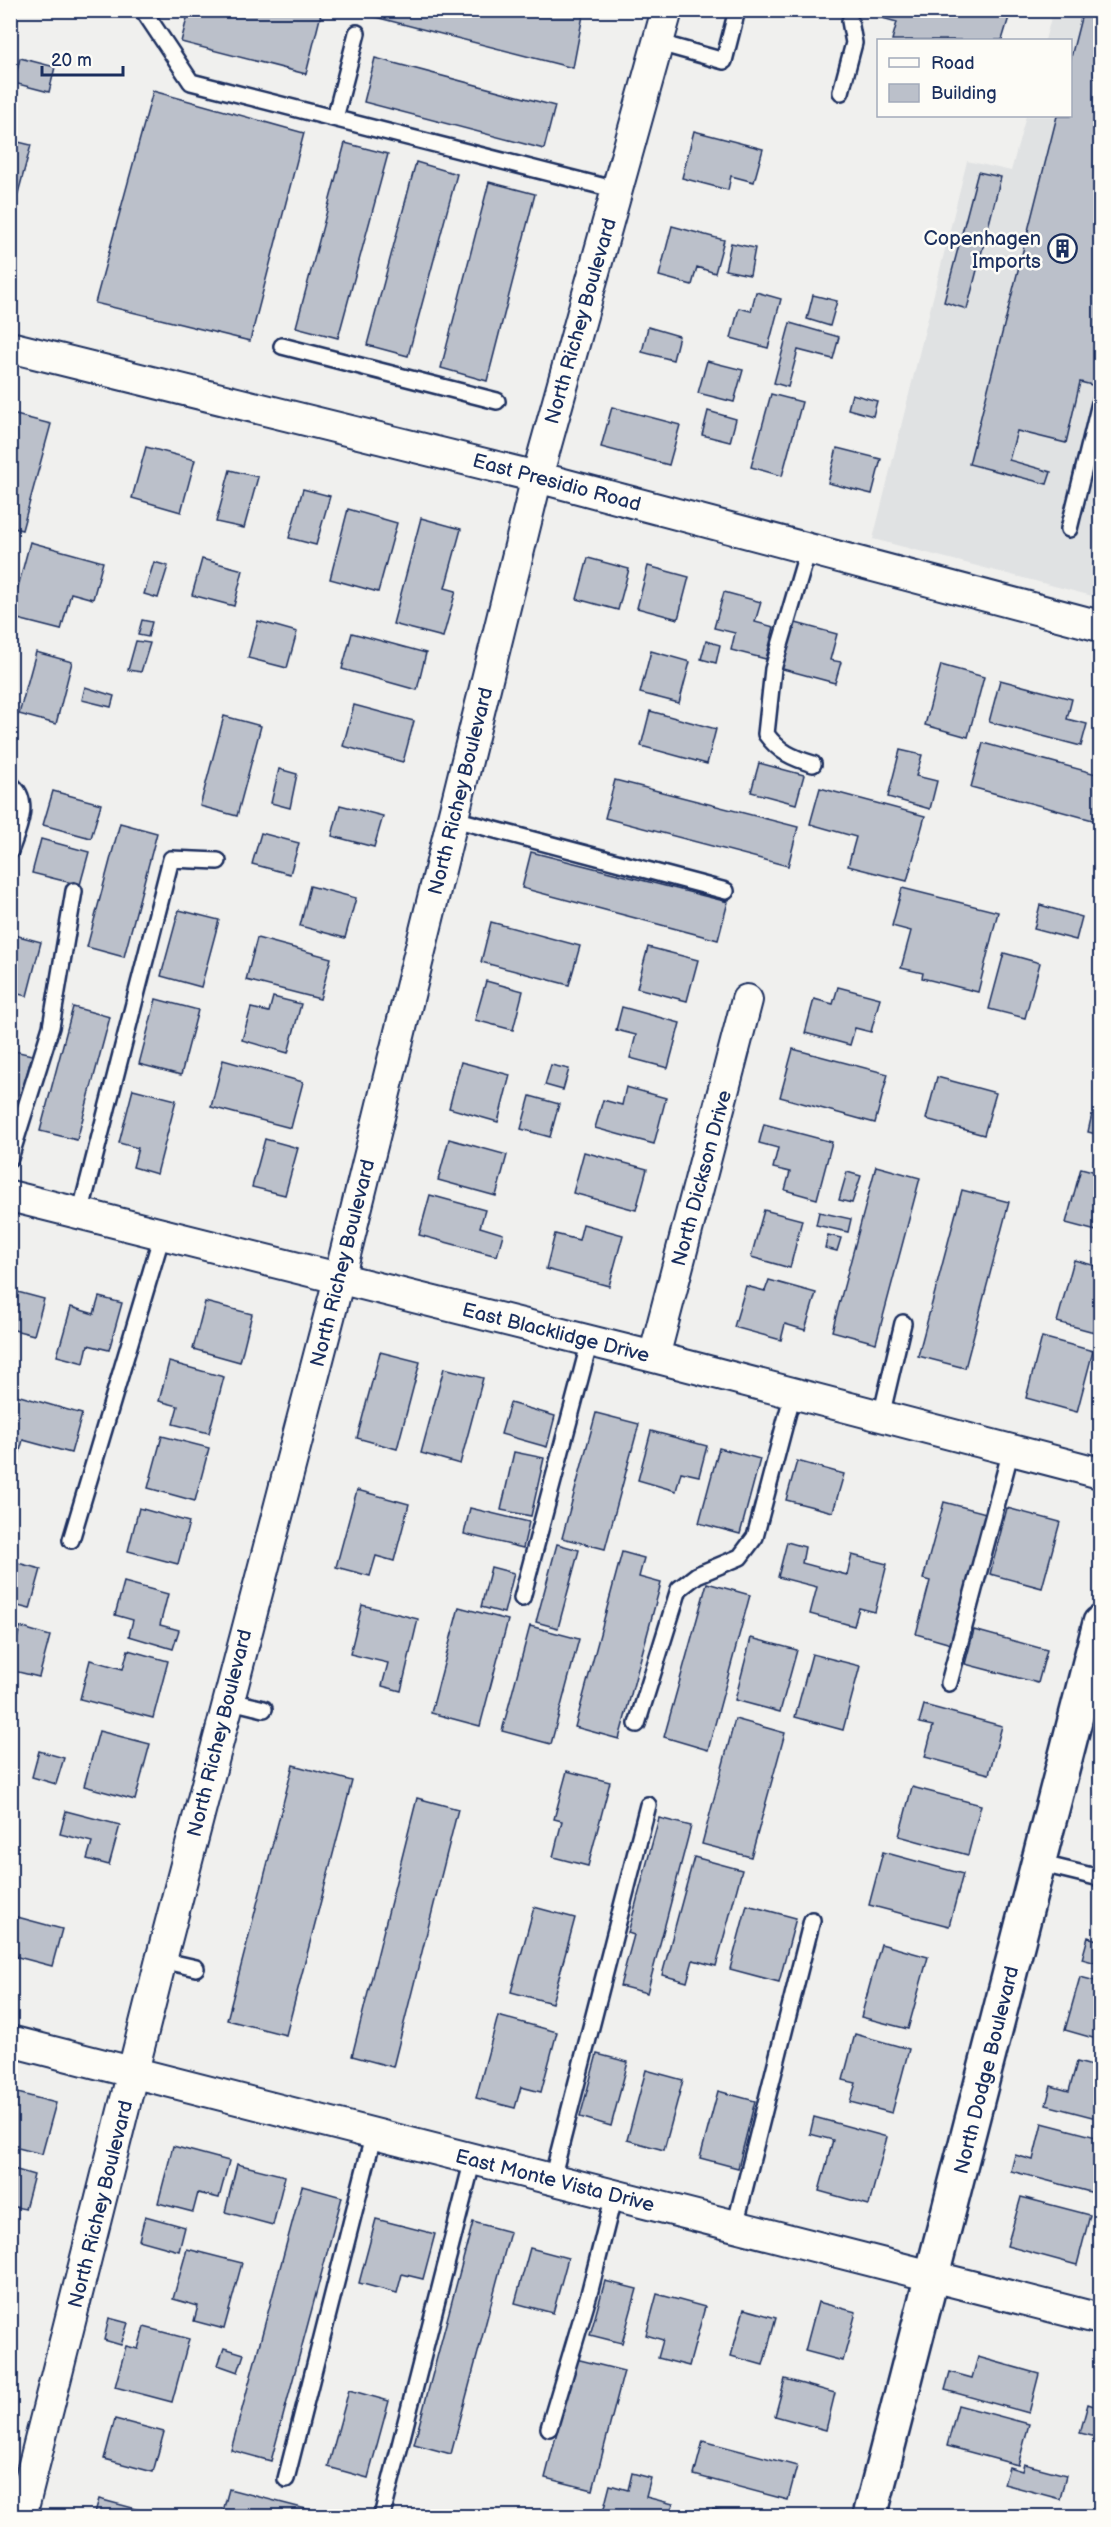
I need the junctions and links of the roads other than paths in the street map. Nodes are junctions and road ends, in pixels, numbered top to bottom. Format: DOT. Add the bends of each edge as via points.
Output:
graph roads {
  1 [pos="142,10"];
  2 [pos="667,10"];
  3 [pos="737,10"];
  4 [pos="850,21"];
  5 [pos="357,33"];
  6 [pos="658,44"];
  7 [pos="841,92"];
  8 [pos="335,118"];
  9 [pos="617,190"];
  10 [pos="282,346"];
  11 [pos="10,347"];
  12 [pos="497,401"];
  13 [pos="1101,403"];
  14 [pos="537,477"];
  15 [pos="1069,529"];
  16 [pos="808,550"];
  17 [pos="1101,626"];
  18 [pos="813,764"];
  19 [pos="10,784"];
  20 [pos="454,819"];
  21 [pos="10,850"];
  22 [pos="218,861"];
  23 [pos="74,891"];
  24 [pos="726,891"];
  25 [pos="747,1000"];
  26 [pos="10,1158"];
  27 [pos="10,1196"];
  28 [pos="80,1214"];
  29 [pos="162,1235"];
  30 [pos="339,1279"];
  31 [pos="903,1323"];
  32 [pos="590,1341"];
  33 [pos="654,1357"];
  34 [pos="793,1393"];
  35 [pos="881,1416"];
  36 [pos="1011,1450"];
  37 [pos="1101,1473"];
  38 [pos="71,1540"];
  39 [pos="522,1598"];
  40 [pos="1101,1623"];
  41 [pos="949,1683"];
  42 [pos="227,1700"];
  43 [pos="264,1709"];
  44 [pos="637,1724"];
  45 [pos="648,1805"];
  46 [pos="1038,1863"];
  47 [pos="1101,1878"];
  48 [pos="812,1920"];
  49 [pos="161,1960"];
  50 [pos="196,1968"];
  51 [pos="10,2041"];
  52 [pos="134,2072"];
  53 [pos="374,2133"];
  54 [pos="473,2159"];
  55 [pos="552,2179"];
  56 [pos="614,2195"];
  57 [pos="735,2226"];
  58 [pos="934,2276"];
  59 [pos="1101,2319"];
  60 [pos="549,2428"];
  61 [pos="286,2479"];
  62 [pos="382,2516"];
  63 [pos="21,2517"];
  64 [pos="870,2517"];
  1 -- 8 [label="lane" via="191,82"];
  2 -- 6 [label="street, North Richey Boulevard"];
  3 -- 6 [label="lane" via="724,61"];
  4 -- 7 [label="lane" via="854,43"];
  5 -- 8 [label="lane"];
  6 -- 9 [label="street, North Richey Boulevard"];
  8 -- 9 [label="lane"];
  9 -- 14 [label="street, North Richey Boulevard"];
  10 -- 12 [label="lane"];
  11 -- 14 [label="street, East Presidio Road"];
  13 -- 15 [label="lane"];
  14 -- 16 [label="street, East Presidio Road"];
  14 -- 20 [label="street, North Richey Boulevard"];
  16 -- 17 [label="street, East Presidio Road"];
  16 -- 18 [label="lane" via="773,669 765,734 775,747 792,758"];
  19 -- 21 [label="lane" via="18,789 23,804"];
  20 -- 24 [label="lane"];
  20 -- 30 [label="street, North Richey Boulevard"];
  22 -- 28 [label="lane" via="171,859"];
  23 -- 26 [label="lane" via="51,1027"];
  25 -- 33 [label="street, North Dickson Drive"];
  27 -- 28 [label="street, East Blacklidge Drive"];
  28 -- 29 [label="street, East Blacklidge Drive"];
  29 -- 30 [label="street, East Blacklidge Drive"];
  29 -- 38 [label="lane"];
  30 -- 32 [label="street, East Blacklidge Drive"];
  30 -- 42 [label="street, North Richey Boulevard"];
  31 -- 35 [label="lane"];
  32 -- 33 [label="street, East Blacklidge Drive"];
  32 -- 39 [label="lane"];
  33 -- 34 [label="street, East Blacklidge Drive"];
  34 -- 35 [label="street, East Blacklidge Drive"];
  34 -- 44 [label="lane" via="755,1537 740,1557 697,1575 679,1589"];
  35 -- 36 [label="street, East Blacklidge Drive"];
  36 -- 37 [label="street, East Blacklidge Drive"];
  36 -- 41 [label="lane"];
  40 -- 46 [label="street, North Dodge Boulevard"];
  42 -- 43 [label="lane"];
  42 -- 49 [label="street, North Richey Boulevard"];
  45 -- 55 [label="lane"];
  46 -- 47 [label="lane"];
  46 -- 58 [label="street, North Dodge Boulevard"];
  48 -- 57 [label="lane"];
  49 -- 50 [label="lane"];
  49 -- 52 [label="street, North Richey Boulevard"];
  51 -- 52 [label="street, East Monte Vista Drive"];
  52 -- 53 [label="street, East Monte Vista Drive"];
  52 -- 63 [label="street, North Richey Boulevard"];
  53 -- 54 [label="street, East Monte Vista Drive"];
  53 -- 61 [label="lane"];
  54 -- 55 [label="street, East Monte Vista Drive"];
  54 -- 62 [label="lane"];
  55 -- 56 [label="street, East Monte Vista Drive"];
  56 -- 57 [label="street, East Monte Vista Drive"];
  56 -- 60 [label="lane"];
  57 -- 58 [label="street, East Monte Vista Drive"];
  58 -- 59 [label="street, East Monte Vista Drive"];
  58 -- 64 [label="street, North Dodge Boulevard"];
}
